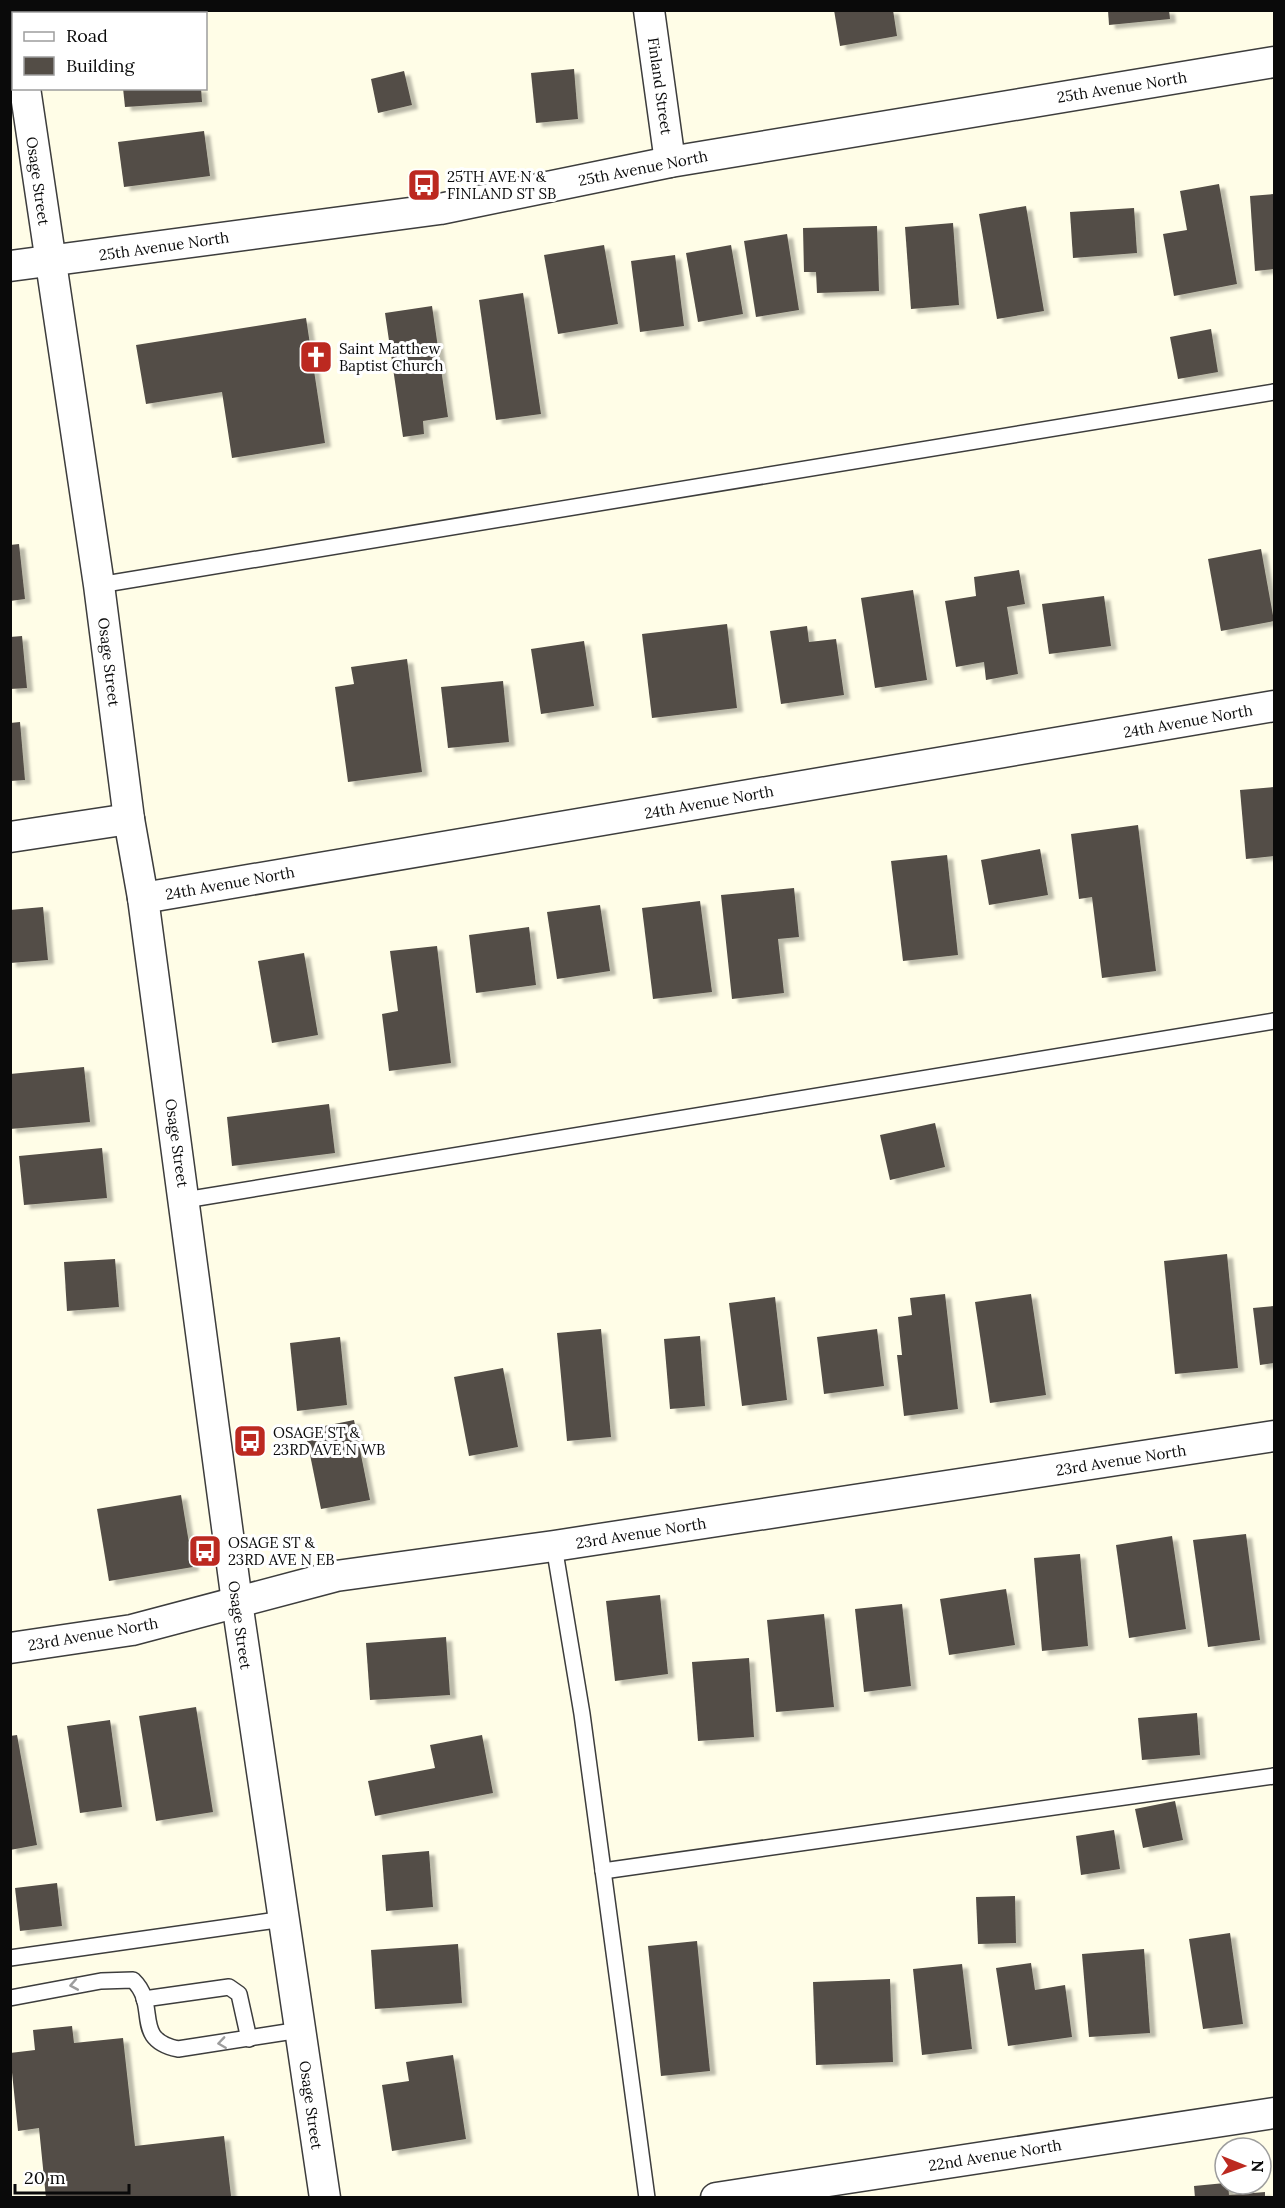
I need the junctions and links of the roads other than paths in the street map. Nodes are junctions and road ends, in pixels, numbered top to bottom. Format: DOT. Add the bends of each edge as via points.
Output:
graph roads {
  1 [pos="649,10"];
  2 [pos="1275,62"];
  3 [pos="25,90"];
  4 [pos="670,162"];
  5 [pos="50,261"];
  6 [pos="10,266"];
  7 [pos="1275,392"];
  8 [pos="99,585"];
  9 [pos="1275,706"];
  10 [pos="129,819"];
  11 [pos="10,837"];
  12 [pos="143,898"];
  13 [pos="1275,1021"];
  14 [pos="185,1200"];
  15 [pos="1275,1436"];
  16 [pos="554,1546"];
  17 [pos="237,1602"];
  18 [pos="10,1648"];
  19 [pos="1275,1776"];
  20 [pos="603,1871"];
  21 [pos="284,1919"];
  22 [pos="10,1958"];
  23 [pos="10,1998"];
  24 [pos="144,1999"];
  25 [pos="300,2030"];
  26 [pos="249,2039"];
  27 [pos="1275,2113"];
  28 [pos="325,2198"];
  29 [pos="648,2198"];
  30 [pos="716,2198"];
  1 -- 4 [label="street, Finland Street"];
  2 -- 4 [label="street, 25th Avenue North"];
  3 -- 5 [label="street, Osage Street"];
  4 -- 5 [label="street, 25th Avenue North" via="440,209"];
  5 -- 6 [label="street, 25th Avenue North"];
  5 -- 8 [label="street, Osage Street"];
  7 -- 8 [label="lane"];
  8 -- 10 [label="street, Osage Street"];
  9 -- 12 [label="street, 24th Avenue North"];
  10 -- 11 [label="street"];
  10 -- 12 [label="street, Osage Street"];
  12 -- 14 [label="street, Osage Street"];
  13 -- 14 [label="lane"];
  14 -- 17 [label="street, Osage Street"];
  15 -- 16 [label="street, 23rd Avenue North"];
  16 -- 17 [label="street, 23rd Avenue North" via="336,1576"];
  16 -- 20 [label="lane"];
  17 -- 18 [label="street, 23rd Avenue North" via="132,1630"];
  17 -- 21 [label="street, Osage Street"];
  19 -- 20 [label="lane"];
  20 -- 29 [label="lane"];
  21 -- 22 [label="lane"];
  21 -- 25 [label="street, Osage Street"];
  24 -- 23 [label="lane, one-way" via="143,1990 133,1980 101,1981"];
  26 -- 24 [label="lane, one-way" via="178,2049 163,2046 152,2037"];
  24 -- 26 [label="lane" via="229,1988 239,1994"];
  25 -- 26 [label="lane"];
  25 -- 28 [label="street, Osage Street"];
  27 -- 30 [label="street, 22nd Avenue North"];
}
